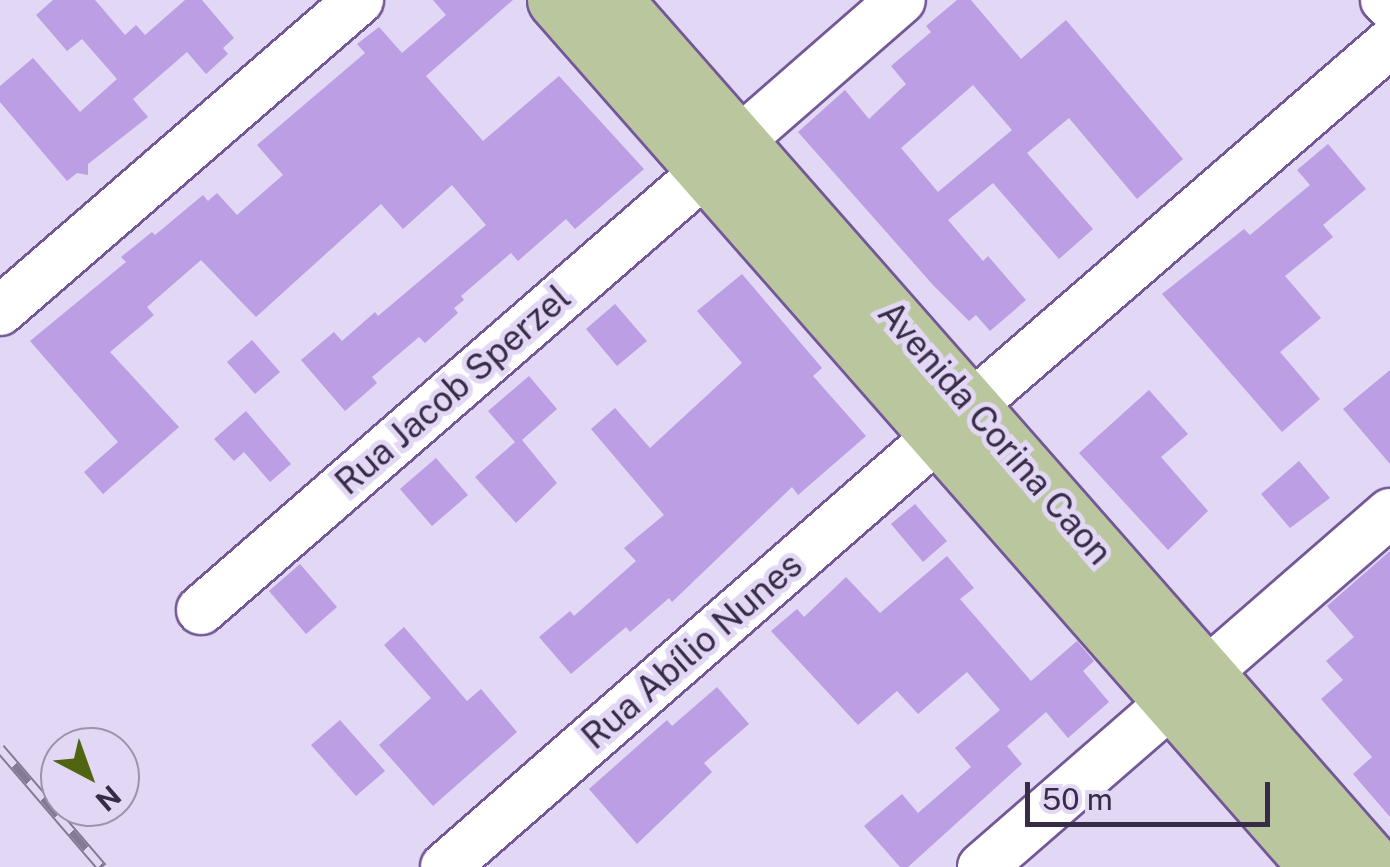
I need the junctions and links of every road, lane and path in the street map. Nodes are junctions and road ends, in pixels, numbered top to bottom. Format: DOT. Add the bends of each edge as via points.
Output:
graph roads {
  1 [pos="359,0"];
  2 [pos="555,0"];
  3 [pos="614,0"];
  4 [pos="901,0"];
  5 [pos="1390,42"];
  6 [pos="722,156"];
  7 [pos="0,311"];
  8 [pos="955,421"];
  9 [pos="1390,513"];
  10 [pos="200,610"];
  11 [pos="1189,688"];
  12 [pos="445,867"];
  13 [pos="982,867"];
  14 [pos="1317,867"];
  15 [pos="1376,867"];
  1 -- 7 [label="street"];
  2 -- 6 [label="main road, Avenida Corina Caon"];
  3 -- 6 [label="main road, Avenida Corina Caon"];
  4 -- 6 [label="street, Rua Jacob Sperzel"];
  5 -- 8 [label="street, Rua Abílio Nunes"];
  6 -- 8 [label="main road, Avenida Corina Caon"];
  6 -- 10 [label="street, Rua Jacob Sperzel"];
  8 -- 11 [label="main road, Avenida Corina Caon"];
  8 -- 12 [label="street, Rua Abílio Nunes"];
  9 -- 11 [label="street"];
  11 -- 13 [label="street"];
  11 -- 14 [label="main road, Avenida Corina Caon"];
  11 -- 15 [label="main road, Avenida Corina Caon"];
}
